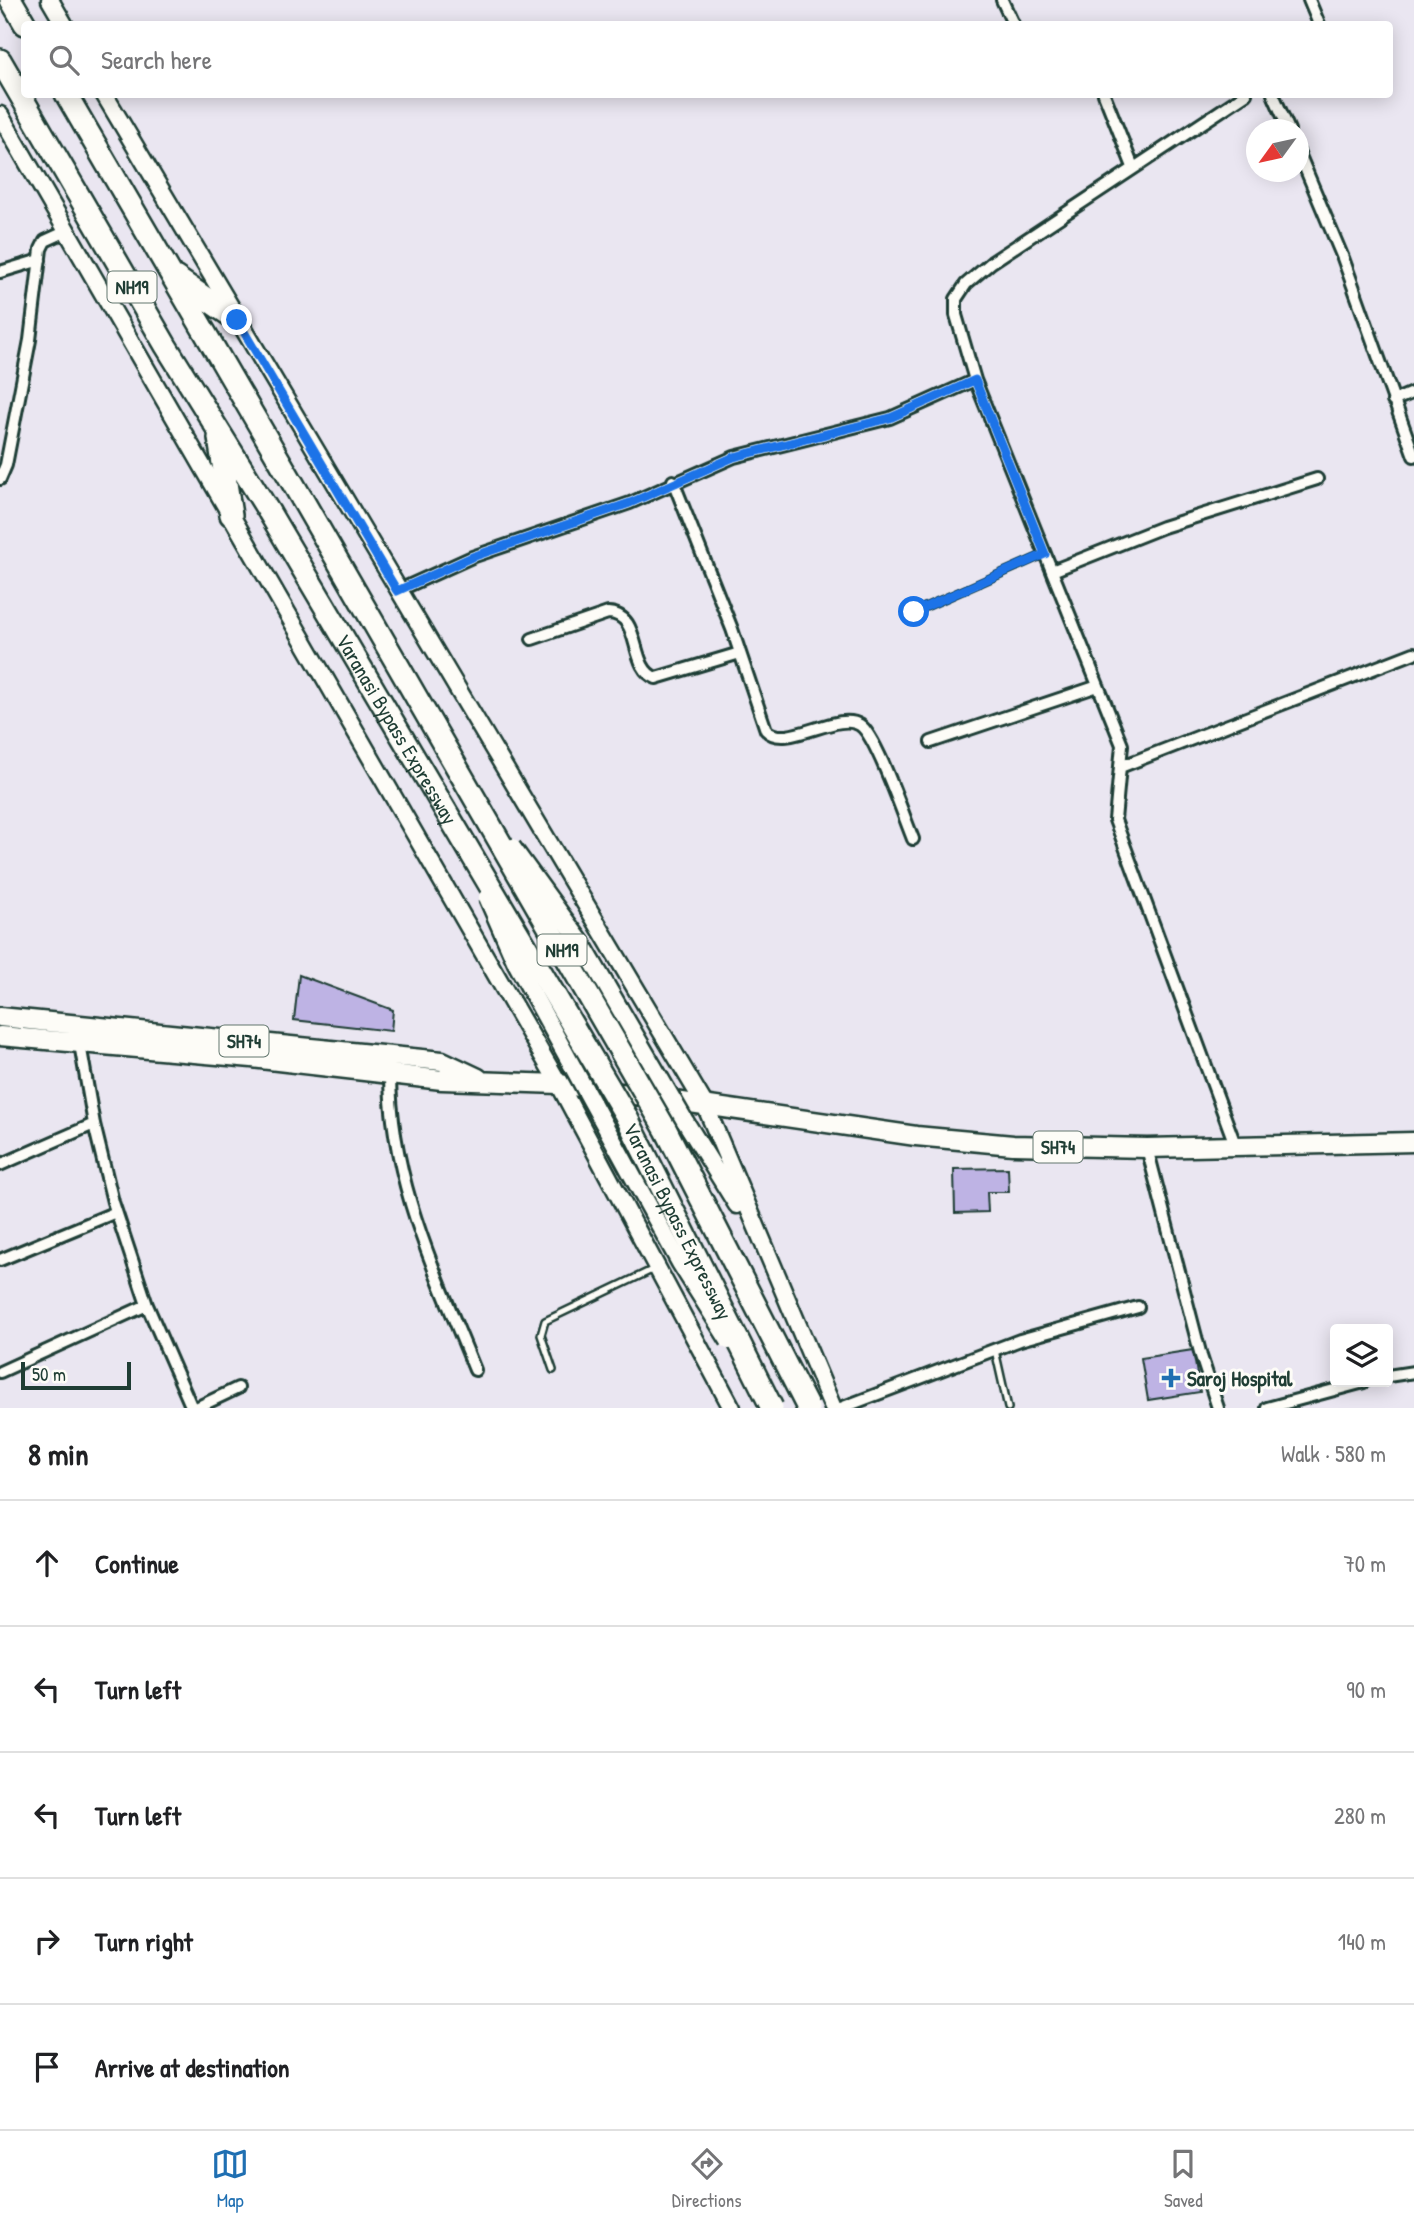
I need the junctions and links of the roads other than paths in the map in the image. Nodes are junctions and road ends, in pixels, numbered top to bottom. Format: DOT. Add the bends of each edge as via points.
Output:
graph roads {
  1 [pos="11,0"];
  2 [pos="51,0"];
  3 [pos="1002,0"];
  4 [pos="1309,0"];
  5 [pos="23,21"];
  6 [pos="62,21"];
  7 [pos="1012,21"];
  8 [pos="1318,21"];
  9 [pos="0,60"];
  10 [pos="21,96"];
  11 [pos="22,98"];
  12 [pos="68,98"];
  13 [pos="106,98"];
  14 [pos="1106,98"];
  15 [pos="1240,98"];
  16 [pos="1275,98"];
  17 [pos="0,115"];
  18 [pos="1284,119"];
  19 [pos="1133,167"];
  20 [pos="1309,177"];
  21 [pos="67,230"];
  22 [pos="40,260"];
  23 [pos="168,271"];
  24 [pos="0,272"];
  25 [pos="237,320"];
  26 [pos="975,380"];
  27 [pos="1414,391"];
  28 [pos="1393,401"];
  29 [pos="217,428"];
  30 [pos="1414,456"];
  31 [pos="0,479"];
  32 [pos="1317,479"];
  33 [pos="673,481"];
  34 [pos="231,515"];
  35 [pos="1045,554"];
  36 [pos="1052,571"];
  37 [pos="397,591"];
  38 [pos="914,612"];
  39 [pos="532,639"];
  40 [pos="740,653"];
  41 [pos="1414,653"];
  42 [pos="1098,686"];
  43 [pos="931,742"];
  44 [pos="1120,767"];
  45 [pos="464,779"];
  46 [pos="913,839"];
  47 [pos="0,1017"];
  48 [pos="0,1036"];
  49 [pos="80,1044"];
  50 [pos="390,1073"];
  51 [pos="484,1080"];
  52 [pos="559,1084"];
  53 [pos="705,1105"];
  54 [pos="94,1124"];
  55 [pos="1414,1142"];
  56 [pos="1236,1147"];
  57 [pos="1147,1148"];
  58 [pos="0,1165"];
  59 [pos="116,1212"];
  60 [pos="0,1259"];
  61 [pos="657,1268"];
  62 [pos="773,1271"];
  63 [pos="147,1305"];
  64 [pos="1138,1307"];
  65 [pos="995,1349"];
  66 [pos="475,1370"];
  67 [pos="553,1370"];
  68 [pos="0,1372"];
  69 [pos="1414,1372"];
  70 [pos="1393,1375"];
  71 [pos="1346,1387"];
  72 [pos="238,1388"];
  73 [pos="194,1408"];
  74 [pos="732,1408"];
  75 [pos="772,1408"];
  76 [pos="808,1408"];
  77 [pos="834,1408"];
  78 [pos="841,1408"];
  79 [pos="1008,1408"];
  80 [pos="1218,1408"];
  81 [pos="1268,1408"];
  1 -- 5 [label="highway"];
  2 -- 6 [label="street"];
  3 -- 7 [label="street"];
  4 -- 8 [label="street"];
  9 -- 10 [label="highway, Varanasi Bypass Expressway / NH19"];
  11 -- 29 [label="highway, Varanasi Bypass Expressway / NH19"];
  12 -- 23 [label="highway, Varanasi Bypass Expressway / NH19"];
  13 -- 25 [label="street"];
  14 -- 19 [label="street"];
  15 -- 19 [label="street"];
  16 -- 18 [label="street"];
  17 -- 21 [label="street"];
  19 -- 26 [label="street" via="966,284 956,299 956,315"];
  20 -- 28 [label="street"];
  21 -- 22 [label="street" via="45,241"];
  21 -- 34 [label="street"];
  22 -- 24 [label="street"];
  22 -- 31 [label="street" via="30,340"];
  23 -- 25 [label="highway"];
  23 -- 45 [label="highway, Varanasi Bypass Expressway / NH19, bridge"];
  25 -- 37 [label="street"];
  26 -- 33 [label="street" via="890,418 734,457"];
  26 -- 35 [label="street"];
  27 -- 28 [label="street"];
  28 -- 30 [label="street"];
  29 -- 34 [label="highway"];
  29 -- 75 [label="highway, Varanasi Bypass Expressway / NH19, bridge" via="625,1114"];
  32 -- 36 [label="street" via="1163,527"];
  33 -- 37 [label="street" via="630,503 472,557"];
  33 -- 40 [label="street"];
  34 -- 52 [label="street"];
  35 -- 36 [label="street"];
  35 -- 38 [label="lane"];
  36 -- 42 [label="street"];
  37 -- 53 [label="street"];
  39 -- 40 [label="street" via="617,613 625,620 645,670 656,678"];
  40 -- 46 [label="street" via="771,734 783,736 854,722 862,725"];
  41 -- 44 [label="street"];
  42 -- 43 [label="street"];
  42 -- 44 [label="street" via="1122,745"];
  44 -- 56 [label="street" via="1115,820"];
  45 -- 62 [label="street, bridge" via="581,942"];
  45 -- 76 [label="highway, Varanasi Bypass Expressway / NH19, bridge" via="666,1130"];
  47 -- 51 [label="main road, SH74" via="442,1061"];
  48 -- 49 [label="main road, SH74"];
  49 -- 50 [label="main road, SH74"];
  49 -- 54 [label="street"];
  50 -- 51 [label="main road, SH74"];
  50 -- 66 [label="street" via="390,1118 414,1220"];
  51 -- 52 [label="main road, SH74"];
  52 -- 53 [label="main road, SH74"];
  52 -- 61 [label="street"];
  53 -- 57 [label="main road, SH74" via="916,1136 1013,1145"];
  53 -- 62 [label="street"];
  54 -- 58 [label="street"];
  54 -- 59 [label="street"];
  55 -- 56 [label="main road, SH74"];
  56 -- 57 [label="main road, SH74"];
  57 -- 80 [label="street"];
  59 -- 60 [label="street"];
  59 -- 63 [label="street"];
  61 -- 67 [label="lane" via="545,1321 541,1335"];
  61 -- 74 [label="street"];
  62 -- 77 [label="street"];
  63 -- 68 [label="street"];
  63 -- 73 [label="street"];
  64 -- 65 [label="street"];
  65 -- 78 [label="street"];
  65 -- 79 [label="lane"];
  69 -- 70 [label="street"];
  71 -- 81 [label="street"];
  72 -- 73 [label="street"];
}
